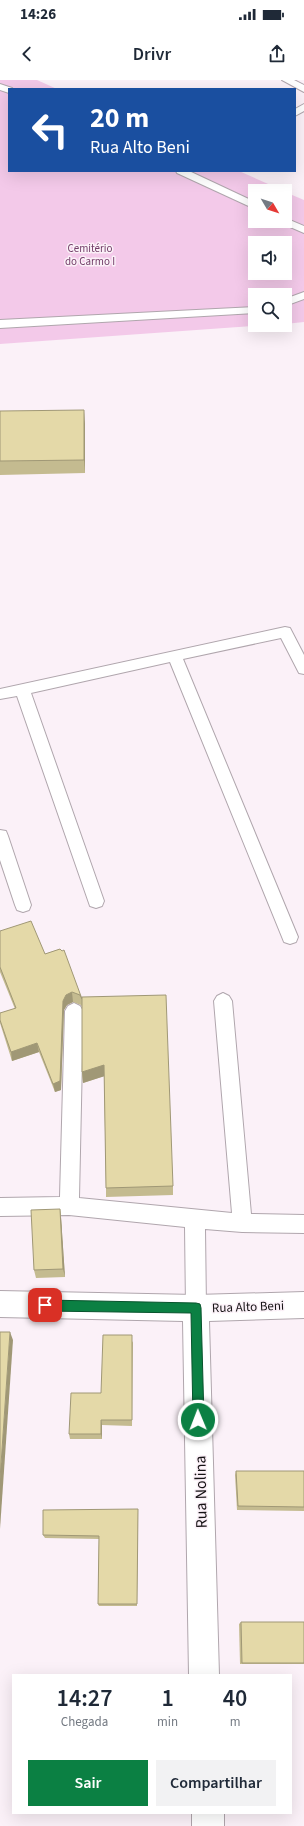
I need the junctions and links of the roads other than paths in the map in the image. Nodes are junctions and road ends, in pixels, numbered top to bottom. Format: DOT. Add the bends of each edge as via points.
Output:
graph roads {
  1 [pos="287,80"];
  2 [pos="304,89"];
  3 [pos="183,172"];
  4 [pos="248,203"];
  5 [pos="292,224"];
  6 [pos="304,230"];
  7 [pos="304,295"];
  8 [pos="292,300"];
  9 [pos="248,310"];
  10 [pos="0,324"];
  11 [pos="175,657"];
  12 [pos="304,669"];
  13 [pos="22,689"];
  14 [pos="0,694"];
  15 [pos="0,836"];
  16 [pos="96,901"];
  17 [pos="23,905"];
  18 [pos="290,937"];
  19 [pos="223,1001"];
  20 [pos="74,1011"];
  21 [pos="69,1206"];
  22 [pos="0,1207"];
  23 [pos="195,1219"];
  24 [pos="242,1223"];
  25 [pos="304,1224"];
  26 [pos="0,1304"];
  27 [pos="304,1305"];
  28 [pos="196,1308"];
  29 [pos="204,1674"];
  30 [pos="208,1814"];
  31 [pos="208,1826"];
  1 -- 2 [label="lane"];
  3 -- 4 [label="lane"];
  5 -- 6 [label="lane"];
  7 -- 8 [label="lane"];
  9 -- 10 [label="lane"];
  11 -- 12 [label="lane" via="285,632"];
  11 -- 13 [label="lane"];
  11 -- 18 [label="lane"];
  13 -- 14 [label="lane"];
  13 -- 16 [label="lane"];
  15 -- 17 [label="lane"];
  19 -- 24 [label="lane"];
  20 -- 21 [label="lane"];
  21 -- 22 [label="lane"];
  21 -- 23 [label="lane"];
  23 -- 24 [label="lane"];
  23 -- 28 [label="lane"];
  24 -- 25 [label="lane"];
  26 -- 28 [label="street, Rua Alto Beni"];
  27 -- 28 [label="street, Rua Alto Beni"];
  28 -- 29 [label="street, Rua Nolina"];
  30 -- 31 [label="street"];
}
